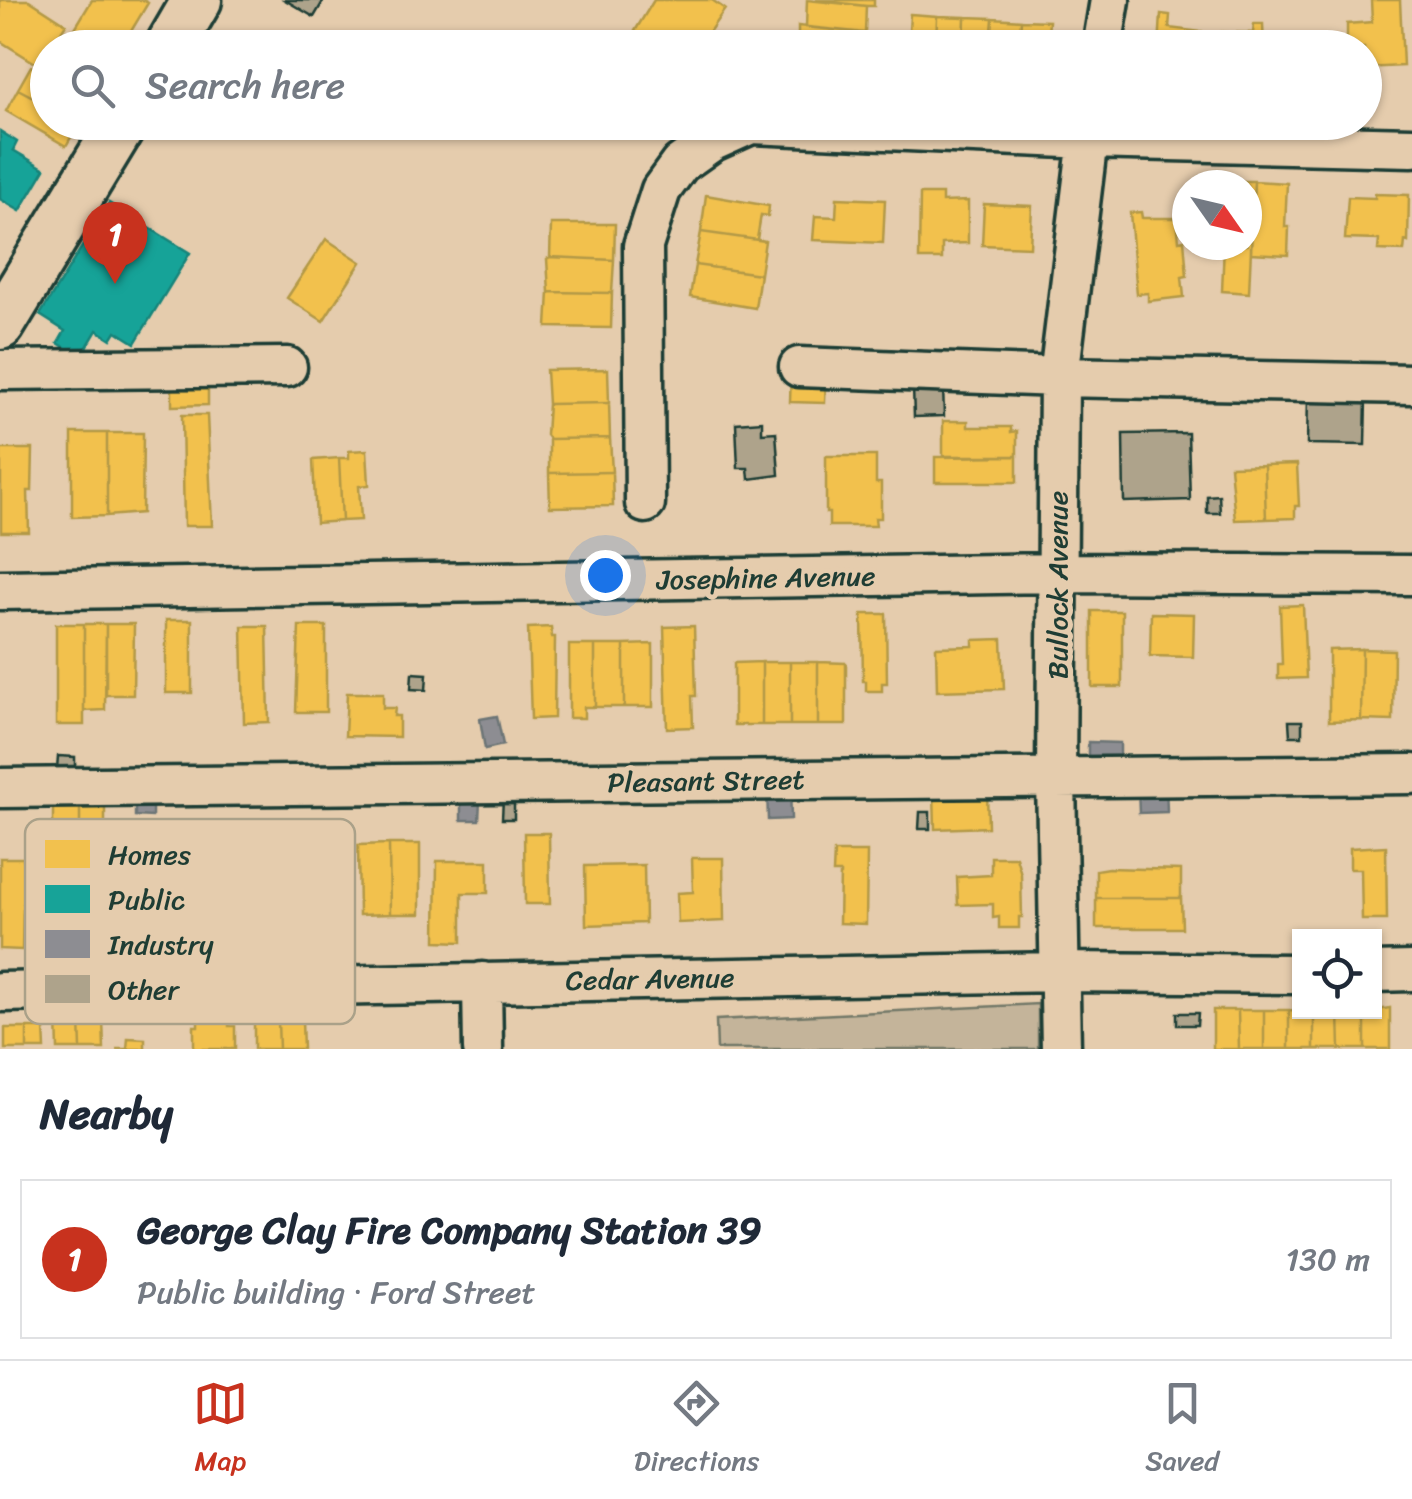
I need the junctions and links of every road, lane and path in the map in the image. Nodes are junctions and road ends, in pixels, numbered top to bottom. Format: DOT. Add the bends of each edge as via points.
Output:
graph roads {
  1 [pos="198,0"];
  2 [pos="1110,0"];
  3 [pos="179,30"];
  4 [pos="1105,30"];
  5 [pos="112,140"];
  6 [pos="715,140"];
  7 [pos="1088,140"];
  8 [pos="1283,140"];
  9 [pos="1412,146"];
  10 [pos="0,325"];
  11 [pos="286,367"];
  12 [pos="799,367"];
  13 [pos="0,370"];
  14 [pos="1059,377"];
  15 [pos="1412,384"];
  16 [pos="645,503"];
  17 [pos="1057,573"];
  18 [pos="1412,575"];
  19 [pos="0,590"];
  20 [pos="1412,774"];
  21 [pos="1056,778"];
  22 [pos="0,788"];
  23 [pos="1412,970"];
  24 [pos="1060,972"];
  25 [pos="1382,972"];
  26 [pos="1292,974"];
  27 [pos="482,982"];
  28 [pos="355,985"];
  29 [pos="25,991"];
  30 [pos="0,992"];
  31 [pos="483,1049"];
  32 [pos="1061,1049"];
  1 -- 3 [label="main road"];
  2 -- 4 [label="street"];
  5 -- 10 [label="main road"];
  6 -- 16 [label="street" via="680,164 661,190 643,246"];
  7 -- 14 [label="street, Bullock Avenue"];
  8 -- 9 [label="street"];
  11 -- 13 [label="street"];
  12 -- 14 [label="street"];
  14 -- 15 [label="street"];
  14 -- 17 [label="street, Bullock Avenue"];
  17 -- 18 [label="street, Josephine Avenue"];
  17 -- 19 [label="street, Josephine Avenue"];
  17 -- 21 [label="street, Bullock Avenue"];
  20 -- 21 [label="street, Pleasant Street"];
  21 -- 22 [label="street, Pleasant Street"];
  21 -- 24 [label="street, Bullock Avenue"];
  23 -- 25 [label="street"];
  24 -- 26 [label="street, Cedar Avenue"];
  24 -- 27 [label="street, Cedar Avenue"];
  24 -- 32 [label="street, Bullock Avenue"];
  27 -- 28 [label="street, Cedar Avenue"];
  27 -- 31 [label="street"];
  29 -- 30 [label="street, Cedar Avenue"];
}
